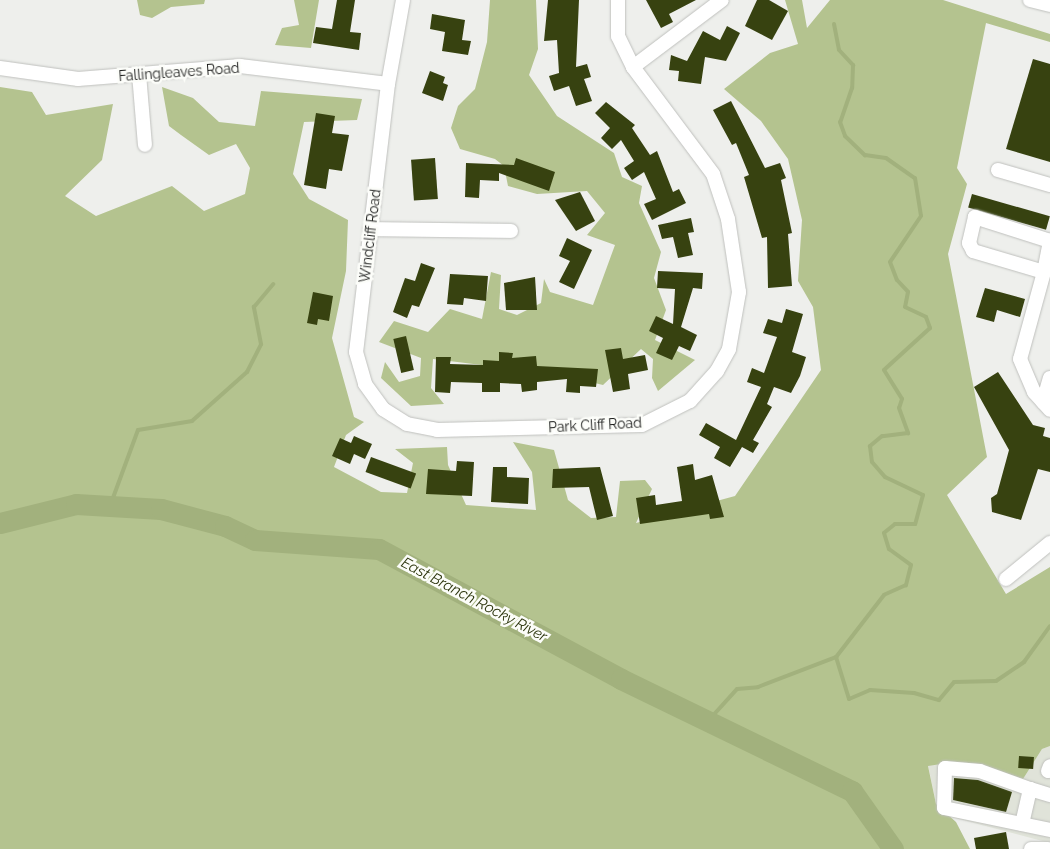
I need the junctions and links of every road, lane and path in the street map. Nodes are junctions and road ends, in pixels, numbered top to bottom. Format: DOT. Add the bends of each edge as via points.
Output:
graph roads {
  1 [pos="403,0"];
  2 [pos="618,0"];
  3 [pos="722,0"];
  4 [pos="1030,0"];
  5 [pos="1050,5"];
  6 [pos="633,67"];
  7 [pos="0,68"];
  8 [pos="139,74"];
  9 [pos="388,84"];
  10 [pos="145,145"];
  11 [pos="998,170"];
  12 [pos="1050,186"];
  13 [pos="370,229"];
  14 [pos="511,231"];
  15 [pos="1050,241"];
  16 [pos="1044,272"];
  17 [pos="1045,295"];
  18 [pos="1050,378"];
  19 [pos="1047,406"];
  20 [pos="437,430"];
  21 [pos="1050,543"];
  22 [pos="1006,579"];
  23 [pos="1030,789"];
  24 [pos="1050,795"];
  25 [pos="1022,824"];
  26 [pos="1050,830"];
  27 [pos="1031,849"];
  28 [pos="1048,849"];
  1 -- 9 [label="street, Windcliff Road"];
  2 -- 6 [label="street, Park Cliff Road" via="618,36"];
  3 -- 6 [label="street"];
  4 -- 5 [label="street"];
  6 -- 20 [label="street, Park Cliff Road" via="713,174 728,219 739,292 729,349 717,371 690,401 642,425"];
  7 -- 8 [label="street, Fallingleaves Road" via="78,79"];
  8 -- 9 [label="street, Fallingleaves Road" via="240,66"];
  8 -- 10 [label="street"];
  9 -- 13 [label="street, Windcliff Road"];
  11 -- 12 [label="street"];
  13 -- 14 [label="street"];
  13 -- 20 [label="street, Windcliff Road" via="356,352 364,384 382,409 407,424"];
  15 -- 16 [label="street"];
  15 -- 16 [label="street" via="975,217 969,243 973,251"];
  16 -- 17 [label="street"];
  17 -- 19 [label="street" via="1020,360"];
  18 -- 19 [label="street"];
  21 -- 22 [label="street"];
  23 -- 24 [label="street"];
  23 -- 25 [label="street"];
  23 -- 25 [label="street" via="980,771 945,768 944,808"];
  25 -- 26 [label="street"];
  27 -- 28 [label="street"];
}
